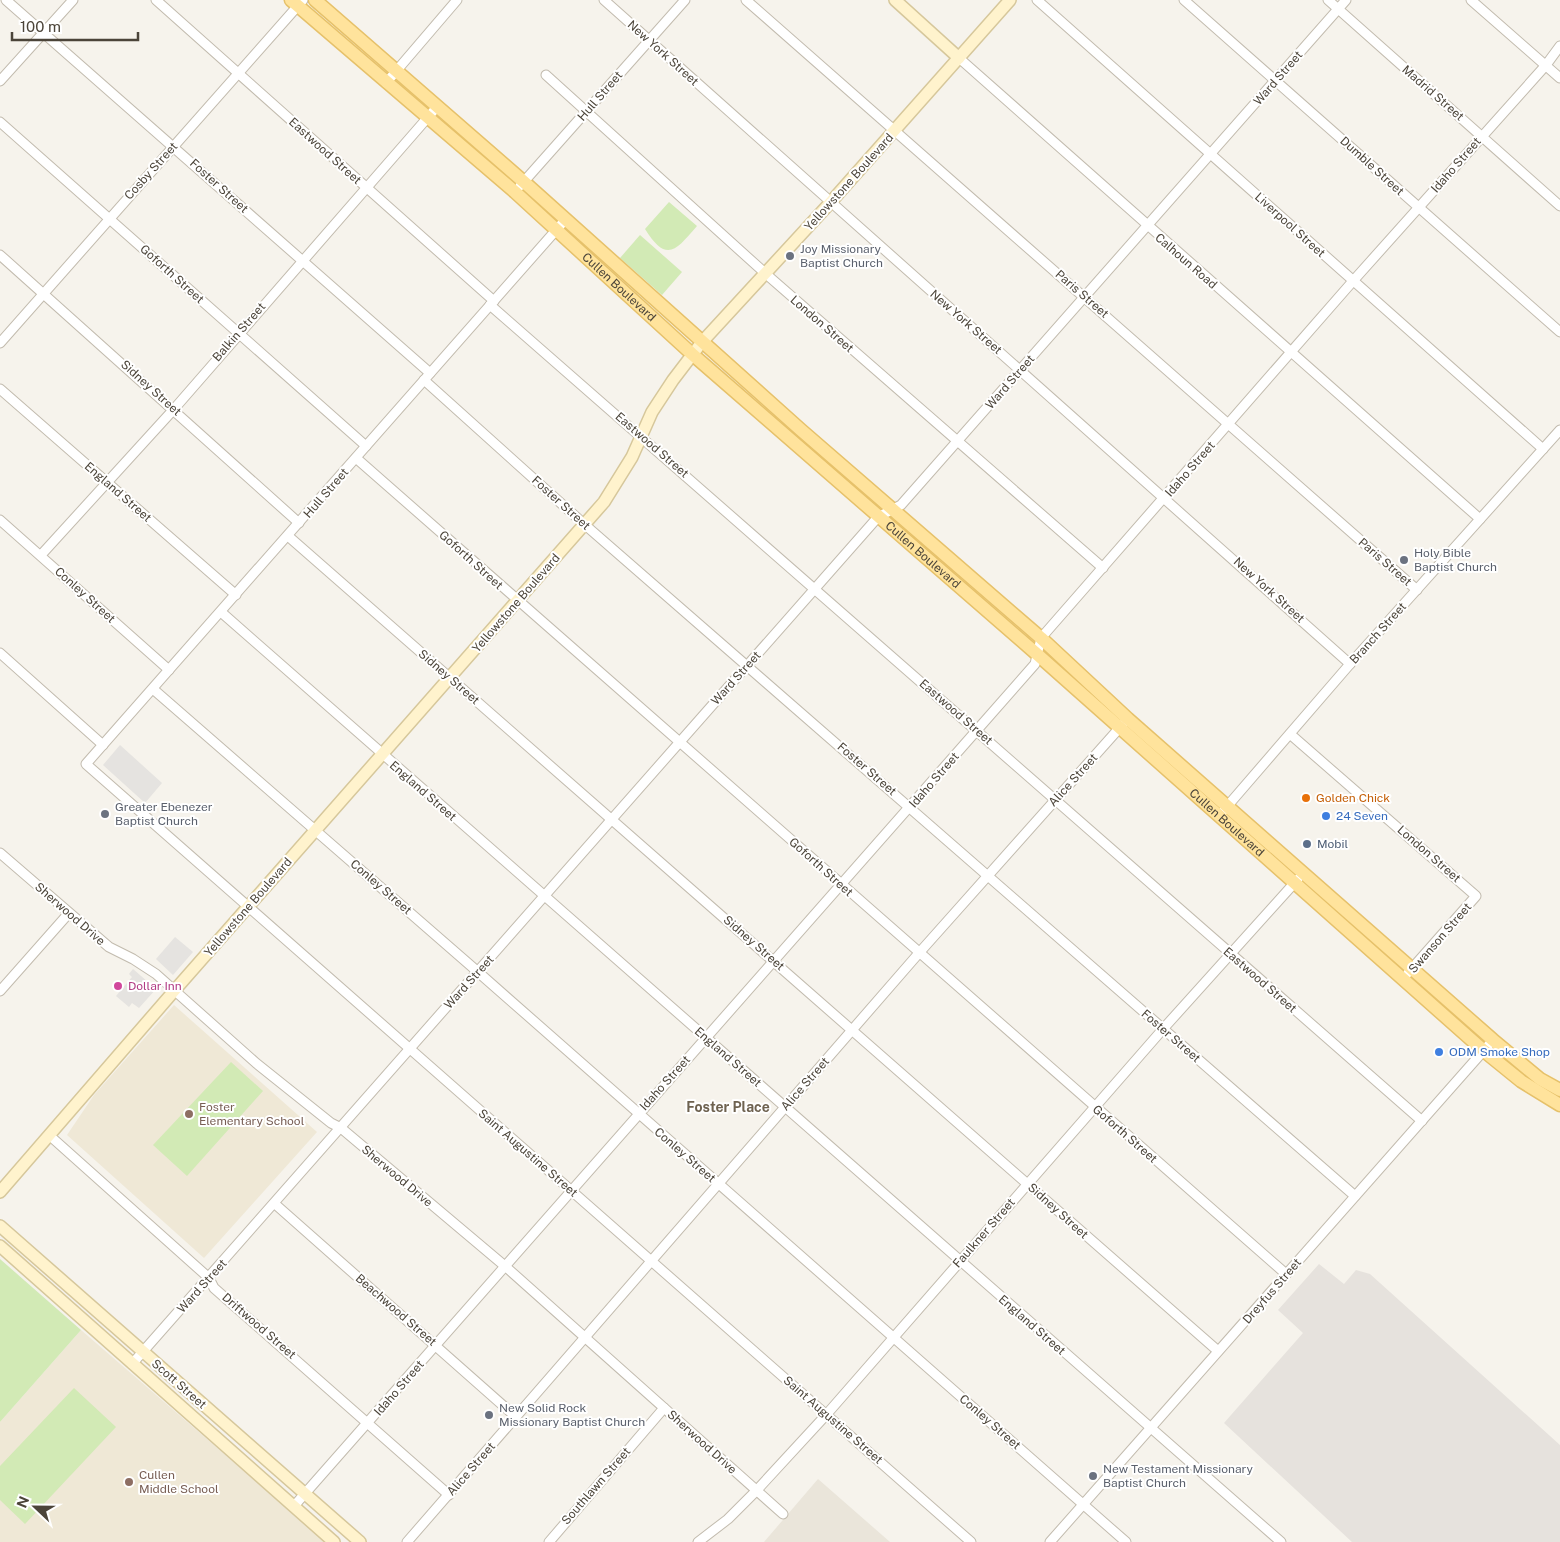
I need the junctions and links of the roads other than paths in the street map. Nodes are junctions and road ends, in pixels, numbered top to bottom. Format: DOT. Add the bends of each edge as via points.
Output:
graph roads {
  1 [pos="6,0"];
  2 [pos="73,0"];
  3 [pos="156,0"];
  4 [pos="315,0"];
  5 [pos="457,0"];
  6 [pos="604,0"];
  7 [pos="685,0"];
  8 [pos="746,0"];
  9 [pos="895,0"];
  10 [pos="1010,0"];
  11 [pos="1036,0"];
  12 [pos="1184,0"];
  13 [pos="1328,0"];
  14 [pos="1346,0"];
  15 [pos="1470,0"];
  16 [pos="297,2"];
  17 [pos="1338,10"];
  18 [pos="44,33"];
  19 [pos="649,40"];
  20 [pos="1560,46"];
  21 [pos="958,58"];
  22 [pos="1546,65"];
  23 [pos="395,71"];
  24 [pos="237,72"];
  25 [pos="546,74"];
  26 [pos="1560,78"];
  27 [pos="0,81"];
  28 [pos="1275,81"];
  29 [pos="386,82"];
  30 [pos="436,108"];
  31 [pos="586,112"];
  32 [pos="427,118"];
  33 [pos="0,122"];
  34 [pos="894,130"];
  35 [pos="1482,136"];
  36 [pos="174,146"];
  37 [pos="1210,154"];
  38 [pos="519,187"];
  39 [pos="367,188"];
  40 [pos="830,203"];
  41 [pos="1560,206"];
  42 [pos="1419,208"];
  43 [pos="109,219"];
  44 [pos="565,220"];
  45 [pos="1147,226"];
  46 [pos="556,229"];
  47 [pos="0,255"];
  48 [pos="303,261"];
  49 [pos="766,274"];
  50 [pos="1353,280"];
  51 [pos="44,294"];
  52 [pos="1085,297"];
  53 [pos="492,303"];
  54 [pos="1560,332"];
  55 [pos="238,333"];
  56 [pos="702,342"];
  57 [pos="0,343"];
  58 [pos="1291,353"];
  59 [pos="692,354"];
  60 [pos="1020,370"];
  61 [pos="427,376"];
  62 [pos="0,389"];
  63 [pos="174,408"];
  64 [pos="1228,425"];
  65 [pos="1560,430"];
  66 [pos="641,435"];
  67 [pos="796,435"];
  68 [pos="957,442"];
  69 [pos="366,446"];
  70 [pos="1543,449"];
  71 [pos="356,458"];
  72 [pos="106,482"];
  73 [pos="1166,497"];
  74 [pos="894,511"];
  75 [pos="878,517"];
  76 [pos="1480,519"];
  77 [pos="0,520"];
  78 [pos="299,523"];
  79 [pos="584,524"];
  80 [pos="288,536"];
  81 [pos="41,556"];
  82 [pos="1103,568"];
  83 [pos="968,576"];
  84 [pos="959,587"];
  85 [pos="814,588"];
  86 [pos="1417,590"];
  87 [pos="236,595"];
  88 [pos="518,601"];
  89 [pos="221,612"];
  90 [pos="1041,638"];
  91 [pos="0,653"];
  92 [pos="1038,655"];
  93 [pos="1350,664"];
  94 [pos="748,665"];
  95 [pos="169,670"];
  96 [pos="449,678"];
  97 [pos="153,689"];
  98 [pos="1128,719"];
  99 [pos="1119,729"];
  100 [pos="977,730"];
  101 [pos="1290,734"];
  102 [pos="679,741"];
  103 [pos="103,745"];
  104 [pos="382,755"];
  105 [pos="86,764"];
  106 [pos="1055,800"];
  107 [pos="910,806"];
  108 [pos="1227,806"];
  109 [pos="1218,816"];
  110 [pos="612,818"];
  111 [pos="315,830"];
  112 [pos="0,853"];
  113 [pos="1304,873"];
  114 [pos="988,876"];
  115 [pos="1294,884"];
  116 [pos="841,886"];
  117 [pos="1476,896"];
  118 [pos="545,898"];
  119 [pos="247,908"];
  120 [pos="69,913"];
  121 [pos="919,953"];
  122 [pos="1231,955"];
  123 [pos="775,962"];
  124 [pos="1413,969"];
  125 [pos="478,972"];
  126 [pos="1403,979"];
  127 [pos="0,991"];
  128 [pos="174,991"];
  129 [pos="1163,1029"];
  130 [pos="853,1030"];
  131 [pos="706,1038"];
  132 [pos="1493,1040"];
  133 [pos="410,1049"];
  134 [pos="1484,1051"];
  135 [pos="1537,1084"];
  136 [pos="1560,1090"];
  137 [pos="1560,1104"];
  138 [pos="785,1107"];
  139 [pos="1094,1108"];
  140 [pos="638,1114"];
  141 [pos="1422,1121"];
  142 [pos="341,1128"];
  143 [pos="49,1135"];
  144 [pos="1028,1183"];
  145 [pos="719,1184"];
  146 [pos="0,1192"];
  147 [pos="572,1192"];
  148 [pos="1356,1196"];
  149 [pos="275,1204"];
  150 [pos="0,1226"];
  151 [pos="0,1246"];
  152 [pos="652,1260"];
  153 [pos="960,1262"];
  154 [pos="506,1268"];
  155 [pos="1286,1274"];
  156 [pos="209,1278"];
  157 [pos="79,1296"];
  158 [pos="69,1307"];
  159 [pos="893,1338"];
  160 [pos="584,1339"];
  161 [pos="436,1345"];
  162 [pos="1218,1351"];
  163 [pos="143,1352"];
  164 [pos="132,1364"];
  165 [pos="664,1408"];
  166 [pos="826,1414"];
  167 [pos="516,1417"];
  168 [pos="369,1423"];
  169 [pos="1150,1428"];
  170 [pos="756,1491"];
  171 [pos="305,1494"];
  172 [pos="449,1495"];
  173 [pos="1083,1504"];
  174 [pos="294,1506"];
  175 [pos="783,1514"];
  176 [pos="334,1542"];
  177 [pos="360,1542"];
  178 [pos="407,1542"];
  179 [pos="548,1542"];
  180 [pos="698,1542"];
  181 [pos="971,1542"];
  182 [pos="1050,1542"];
  183 [pos="1126,1542"];
  184 [pos="1281,1542"];
  1 -- 18 [label="street, Foster Street"];
  2 -- 18 [label="street"];
  3 -- 24 [label="street, Eastwood Street"];
  4 -- 23 [label="main road, Cullen Boulevard"];
  5 -- 23 [label="street"];
  6 -- 19 [label="street, New York Street"];
  7 -- 19 [label="street, Hull Street"];
  8 -- 34 [label="street, Paris Street"];
  9 -- 21 [label="street, Calhoun Road"];
  10 -- 21 [label="street, Yellowstone Boulevard"];
  11 -- 37 [label="street, Liverpool Street"];
  12 -- 28 [label="street, Dumble Street"];
  13 -- 17 [label="street, Madrid Street"];
  14 -- 17 [label="street, Ward Street"];
  15 -- 22 [label="street"];
  16 -- 24 [label="street, Cosby Street"];
  16 -- 29 [label="main road, Cullen Boulevard"];
  17 -- 28 [label="street, Ward Street"];
  17 -- 35 [label="street, Madrid Street"];
  18 -- 27 [label="street"];
  18 -- 36 [label="street, Foster Street"];
  19 -- 31 [label="street, Hull Street"];
  19 -- 40 [label="street, New York Street"];
  20 -- 22 [label="street, Idaho Street"];
  21 -- 34 [label="street, Yellowstone Boulevard"];
  21 -- 45 [label="street, Calhoun Road"];
  22 -- 26 [label="street"];
  22 -- 35 [label="street, Idaho Street"];
  23 -- 29 [label="street"];
  23 -- 30 [label="main road, Cullen Boulevard"];
  24 -- 36 [label="street, Cosby Street"];
  24 -- 39 [label="street, Eastwood Street"];
  25 -- 31 [label="street, London Street"];
  28 -- 37 [label="street, Ward Street"];
  28 -- 42 [label="street, Dumble Street"];
  29 -- 32 [label="main road, Cullen Boulevard"];
  30 -- 32 [label="street, Balkin Street"];
  30 -- 38 [label="main road, Cullen Boulevard"];
  31 -- 38 [label="street, Hull Street"];
  31 -- 49 [label="street, London Street"];
  32 -- 38 [label="main road, Cullen Boulevard"];
  32 -- 39 [label="street, Balkin Street"];
  33 -- 43 [label="street, Goforth Street"];
  34 -- 40 [label="street, Yellowstone Boulevard"];
  34 -- 52 [label="street, Paris Street"];
  35 -- 41 [label="street, Madrid Street"];
  35 -- 42 [label="street, Idaho Street"];
  36 -- 43 [label="street, Cosby Street"];
  36 -- 48 [label="street, Foster Street"];
  37 -- 45 [label="street, Ward Street"];
  37 -- 50 [label="street, Liverpool Street"];
  38 -- 44 [label="main road, Cullen Boulevard"];
  38 -- 46 [label="main road, Cullen Boulevard"];
  39 -- 48 [label="street, Balkin Street"];
  39 -- 53 [label="street, Eastwood Street"];
  40 -- 49 [label="street, Yellowstone Boulevard"];
  40 -- 60 [label="street, New York Street"];
  42 -- 50 [label="street, Idaho Street"];
  42 -- 54 [label="street, Dumble Street"];
  43 -- 51 [label="street, Cosby Street"];
  43 -- 55 [label="street, Goforth Street"];
  44 -- 46 [label="street, Hull Street"];
  44 -- 56 [label="main road, Cullen Boulevard"];
  45 -- 52 [label="street, Ward Street"];
  45 -- 58 [label="street, Calhoun Road"];
  46 -- 53 [label="street, Hull Street"];
  46 -- 59 [label="main road, Cullen Boulevard"];
  47 -- 51 [label="street, Sidney Street"];
  48 -- 55 [label="street, Balkin Street"];
  48 -- 61 [label="street, Foster Street"];
  49 -- 56 [label="street, Yellowstone Boulevard"];
  49 -- 68 [label="street, London Street"];
  50 -- 58 [label="street, Idaho Street"];
  50 -- 70 [label="street, Liverpool Street"];
  51 -- 57 [label="street, Cosby Street"];
  51 -- 63 [label="street, Sidney Street"];
  52 -- 60 [label="street, Ward Street"];
  52 -- 64 [label="street, Paris Street"];
  53 -- 61 [label="street, Hull Street"];
  53 -- 66 [label="street, Eastwood Street"];
  55 -- 63 [label="street, Balkin Street"];
  55 -- 69 [label="street, Goforth Street"];
  56 -- 59 [label="street, Yellowstone Boulevard"];
  56 -- 67 [label="main road, Cullen Boulevard"];
  58 -- 64 [label="street, Idaho Street"];
  58 -- 76 [label="street, Calhoun Road"];
  59 -- 66 [label="street, Yellowstone Boulevard" via="662,396"];
  59 -- 67 [label="main road, Cullen Boulevard"];
  60 -- 68 [label="street, Ward Street"];
  60 -- 73 [label="street, New York Street"];
  61 -- 69 [label="street, Hull Street"];
  61 -- 79 [label="street, Foster Street"];
  62 -- 72 [label="street, England Street"];
  63 -- 72 [label="street, Balkin Street"];
  63 -- 78 [label="street, Sidney Street"];
  64 -- 73 [label="street, Idaho Street"];
  64 -- 86 [label="street, Paris Street"];
  65 -- 70 [label="street, Branch Street"];
  66 -- 79 [label="street, Yellowstone Boulevard" via="621,478"];
  66 -- 85 [label="street, Eastwood Street"];
  67 -- 74 [label="main road, Cullen Boulevard"];
  67 -- 75 [label="main road, Cullen Boulevard"];
  68 -- 74 [label="street, Ward Street"];
  68 -- 82 [label="street, London Street"];
  69 -- 71 [label="street, Hull Street"];
  70 -- 76 [label="street, Branch Street"];
  71 -- 78 [label="street, Hull Street"];
  71 -- 88 [label="street, Goforth Street"];
  72 -- 81 [label="street, Balkin Street"];
  72 -- 87 [label="street, England Street"];
  73 -- 82 [label="street, Idaho Street"];
  73 -- 93 [label="street, New York Street"];
  74 -- 75 [label="street, Ward Street"];
  74 -- 83 [label="main road, Cullen Boulevard"];
  75 -- 84 [label="main road, Cullen Boulevard"];
  75 -- 85 [label="street, Ward Street"];
  76 -- 86 [label="street, Branch Street"];
  77 -- 81 [label="street, Conley Street"];
  78 -- 80 [label="street, Hull Street"];
  79 -- 88 [label="street, Yellowstone Boulevard"];
  79 -- 94 [label="street, Foster Street"];
  80 -- 87 [label="street, Hull Street"];
  80 -- 96 [label="street, Sidney Street"];
  81 -- 95 [label="street, Conley Street"];
  82 -- 90 [label="street, Idaho Street"];
  83 -- 84 [label="main road"];
  83 -- 90 [label="main road, Cullen Boulevard"];
  84 -- 92 [label="main road, Cullen Boulevard"];
  85 -- 94 [label="street, Ward Street"];
  85 -- 100 [label="street, Eastwood Street"];
  86 -- 93 [label="street, Branch Street"];
  87 -- 89 [label="street, Hull Street"];
  88 -- 96 [label="street, Yellowstone Boulevard"];
  88 -- 102 [label="street, Goforth Street"];
  89 -- 95 [label="street, Hull Street"];
  89 -- 104 [label="street, England Street"];
  90 -- 92 [label="street, Idaho Street"];
  90 -- 98 [label="main road, Cullen Boulevard"];
  91 -- 103 [label="street"];
  92 -- 99 [label="main road, Cullen Boulevard"];
  92 -- 100 [label="street, Idaho Street" via="1035,664"];
  93 -- 101 [label="street, Branch Street"];
  94 -- 102 [label="street, Ward Street"];
  94 -- 107 [label="street, Foster Street"];
  95 -- 97 [label="street, Hull Street"];
  96 -- 104 [label="street, Yellowstone Boulevard"];
  96 -- 110 [label="street, Sidney Street"];
  97 -- 103 [label="street, Hull Street"];
  97 -- 111 [label="street, Conley Street"];
  98 -- 99 [label="street, Alice Street"];
  98 -- 108 [label="main road, Cullen Boulevard"];
  99 -- 106 [label="street, Alice Street"];
  99 -- 109 [label="main road, Cullen Boulevard"];
  100 -- 106 [label="street, Eastwood Street"];
  100 -- 107 [label="street, Idaho Street"];
  101 -- 108 [label="street, Branch Street"];
  101 -- 117 [label="street, London Street"];
  102 -- 110 [label="street, Ward Street"];
  102 -- 116 [label="street, Goforth Street"];
  103 -- 105 [label="street, Hull Street"];
  104 -- 111 [label="street, Yellowstone Boulevard"];
  104 -- 118 [label="street, England Street"];
  105 -- 119 [label="street, Saint Augustine Street"];
  106 -- 114 [label="street, Alice Street"];
  106 -- 122 [label="street, Eastwood Street"];
  107 -- 114 [label="street, Foster Street"];
  107 -- 116 [label="street, Idaho Street"];
  108 -- 109 [label="street, Branch Street"];
  108 -- 113 [label="main road, Cullen Boulevard"];
  109 -- 115 [label="main road, Cullen Boulevard"];
  110 -- 118 [label="street, Ward Street"];
  110 -- 123 [label="street, Sidney Street"];
  111 -- 119 [label="street, Yellowstone Boulevard"];
  111 -- 125 [label="street, Conley Street"];
  112 -- 120 [label="street, Sherwood Drive"];
  113 -- 115 [label="street, Faulkner Street"];
  113 -- 124 [label="main road, Cullen Boulevard"];
  114 -- 121 [label="street, Alice Street"];
  114 -- 129 [label="street, Foster Street"];
  115 -- 122 [label="street, Faulkner Street"];
  115 -- 126 [label="main road, Cullen Boulevard"];
  116 -- 121 [label="street, Goforth Street"];
  116 -- 123 [label="street, Idaho Street"];
  117 -- 124 [label="street, Swanson Street"];
  118 -- 125 [label="street, Ward Street"];
  118 -- 131 [label="street, England Street"];
  119 -- 128 [label="street, Yellowstone Boulevard"];
  119 -- 133 [label="street, Saint Augustine Street"];
  120 -- 127 [label="street"];
  120 -- 128 [label="street, Sherwood Drive" via="109,947 144,966"];
  121 -- 130 [label="street, Alice Street"];
  121 -- 139 [label="street, Goforth Street"];
  122 -- 129 [label="street, Faulkner Street"];
  122 -- 141 [label="street, Eastwood Street"];
  123 -- 130 [label="street, Sidney Street"];
  123 -- 131 [label="street, Idaho Street"];
  124 -- 126 [label="street, Swanson Street"];
  124 -- 132 [label="main road, Cullen Boulevard"];
  125 -- 133 [label="street, Ward Street"];
  125 -- 140 [label="street, Conley Street"];
  126 -- 134 [label="main road, Cullen Boulevard"];
  128 -- 142 [label="street, Sherwood Drive" via="256,1063"];
  128 -- 143 [label="street, Yellowstone Boulevard"];
  129 -- 139 [label="street, Faulkner Street"];
  129 -- 148 [label="street, Foster Street"];
  130 -- 138 [label="street, Alice Street"];
  130 -- 144 [label="street, Sidney Street"];
  131 -- 138 [label="street, England Street"];
  131 -- 140 [label="street, Idaho Street"];
  132 -- 134 [label="street, Dreyfus Street"];
  132 -- 135 [label="main road, Cullen Boulevard"];
  133 -- 142 [label="street, Ward Street"];
  133 -- 147 [label="street, Saint Augustine Street"];
  134 -- 135 [label="main road, Cullen Boulevard"];
  134 -- 141 [label="street, Dreyfus Street"];
  135 -- 136 [label="main road, Cullen Boulevard"];
  135 -- 137 [label="main road, Cullen Boulevard"];
  138 -- 145 [label="street, Alice Street"];
  138 -- 153 [label="street, England Street"];
  139 -- 144 [label="street, Faulkner Street"];
  139 -- 155 [label="street, Goforth Street"];
  140 -- 145 [label="street, Conley Street"];
  140 -- 147 [label="street, Idaho Street"];
  141 -- 148 [label="street, Dreyfus Street"];
  142 -- 149 [label="street, Ward Street"];
  142 -- 154 [label="street, Sherwood Drive"];
  143 -- 146 [label="street, Yellowstone Boulevard"];
  143 -- 156 [label="street, Driftwood Street"];
  144 -- 153 [label="street, Faulkner Street"];
  144 -- 162 [label="street, Sidney Street"];
  145 -- 152 [label="street, Alice Street"];
  145 -- 159 [label="street, Conley Street"];
  147 -- 152 [label="street, Saint Augustine Street"];
  147 -- 154 [label="street, Idaho Street"];
  148 -- 155 [label="street, Dreyfus Street"];
  149 -- 156 [label="street, Ward Street"];
  149 -- 161 [label="street, Beachwood Street"];
  150 -- 157 [label="street, Scott Street"];
  151 -- 158 [label="street, Scott Street"];
  152 -- 160 [label="street, Alice Street"];
  152 -- 166 [label="street, Saint Augustine Street"];
  153 -- 159 [label="street, Faulkner Street"];
  153 -- 169 [label="street, England Street"];
  154 -- 160 [label="street, Sherwood Drive"];
  154 -- 161 [label="street, Idaho Street"];
  155 -- 162 [label="street, Dreyfus Street"];
  156 -- 163 [label="street, Ward Street"];
  156 -- 168 [label="street, Driftwood Street" via="214,1288"];
  157 -- 158 [label="street"];
  157 -- 163 [label="street, Scott Street"];
  158 -- 164 [label="street, Scott Street"];
  159 -- 166 [label="street, Faulkner Street"];
  159 -- 173 [label="street, Conley Street"];
  160 -- 165 [label="street, Sherwood Drive"];
  160 -- 167 [label="street, Alice Street"];
  161 -- 167 [label="street, Beachwood Street"];
  161 -- 168 [label="street, Idaho Street"];
  162 -- 169 [label="street, Dreyfus Street"];
  163 -- 164 [label="street, Ward Street"];
  163 -- 171 [label="street, Scott Street"];
  164 -- 174 [label="street, Scott Street"];
  165 -- 170 [label="street, Sherwood Drive"];
  165 -- 179 [label="street, Southlawn Street"];
  166 -- 170 [label="street, Faulkner Street"];
  166 -- 181 [label="street, Saint Augustine Street"];
  167 -- 172 [label="street, Alice Street"];
  168 -- 171 [label="street, Idaho Street"];
  168 -- 172 [label="street, Driftwood Street"];
  169 -- 173 [label="street, Dreyfus Street"];
  169 -- 184 [label="street, England Street"];
  170 -- 175 [label="street, Sherwood Drive"];
  170 -- 180 [label="street, Faulkner Street" via="728,1519"];
  171 -- 174 [label="street, Idaho Street"];
  171 -- 177 [label="street, Scott Street"];
  172 -- 178 [label="street, Alice Street"];
  173 -- 182 [label="street, Dreyfus Street"];
  173 -- 183 [label="street, Conley Street"];
  174 -- 176 [label="street, Scott Street"];
}
